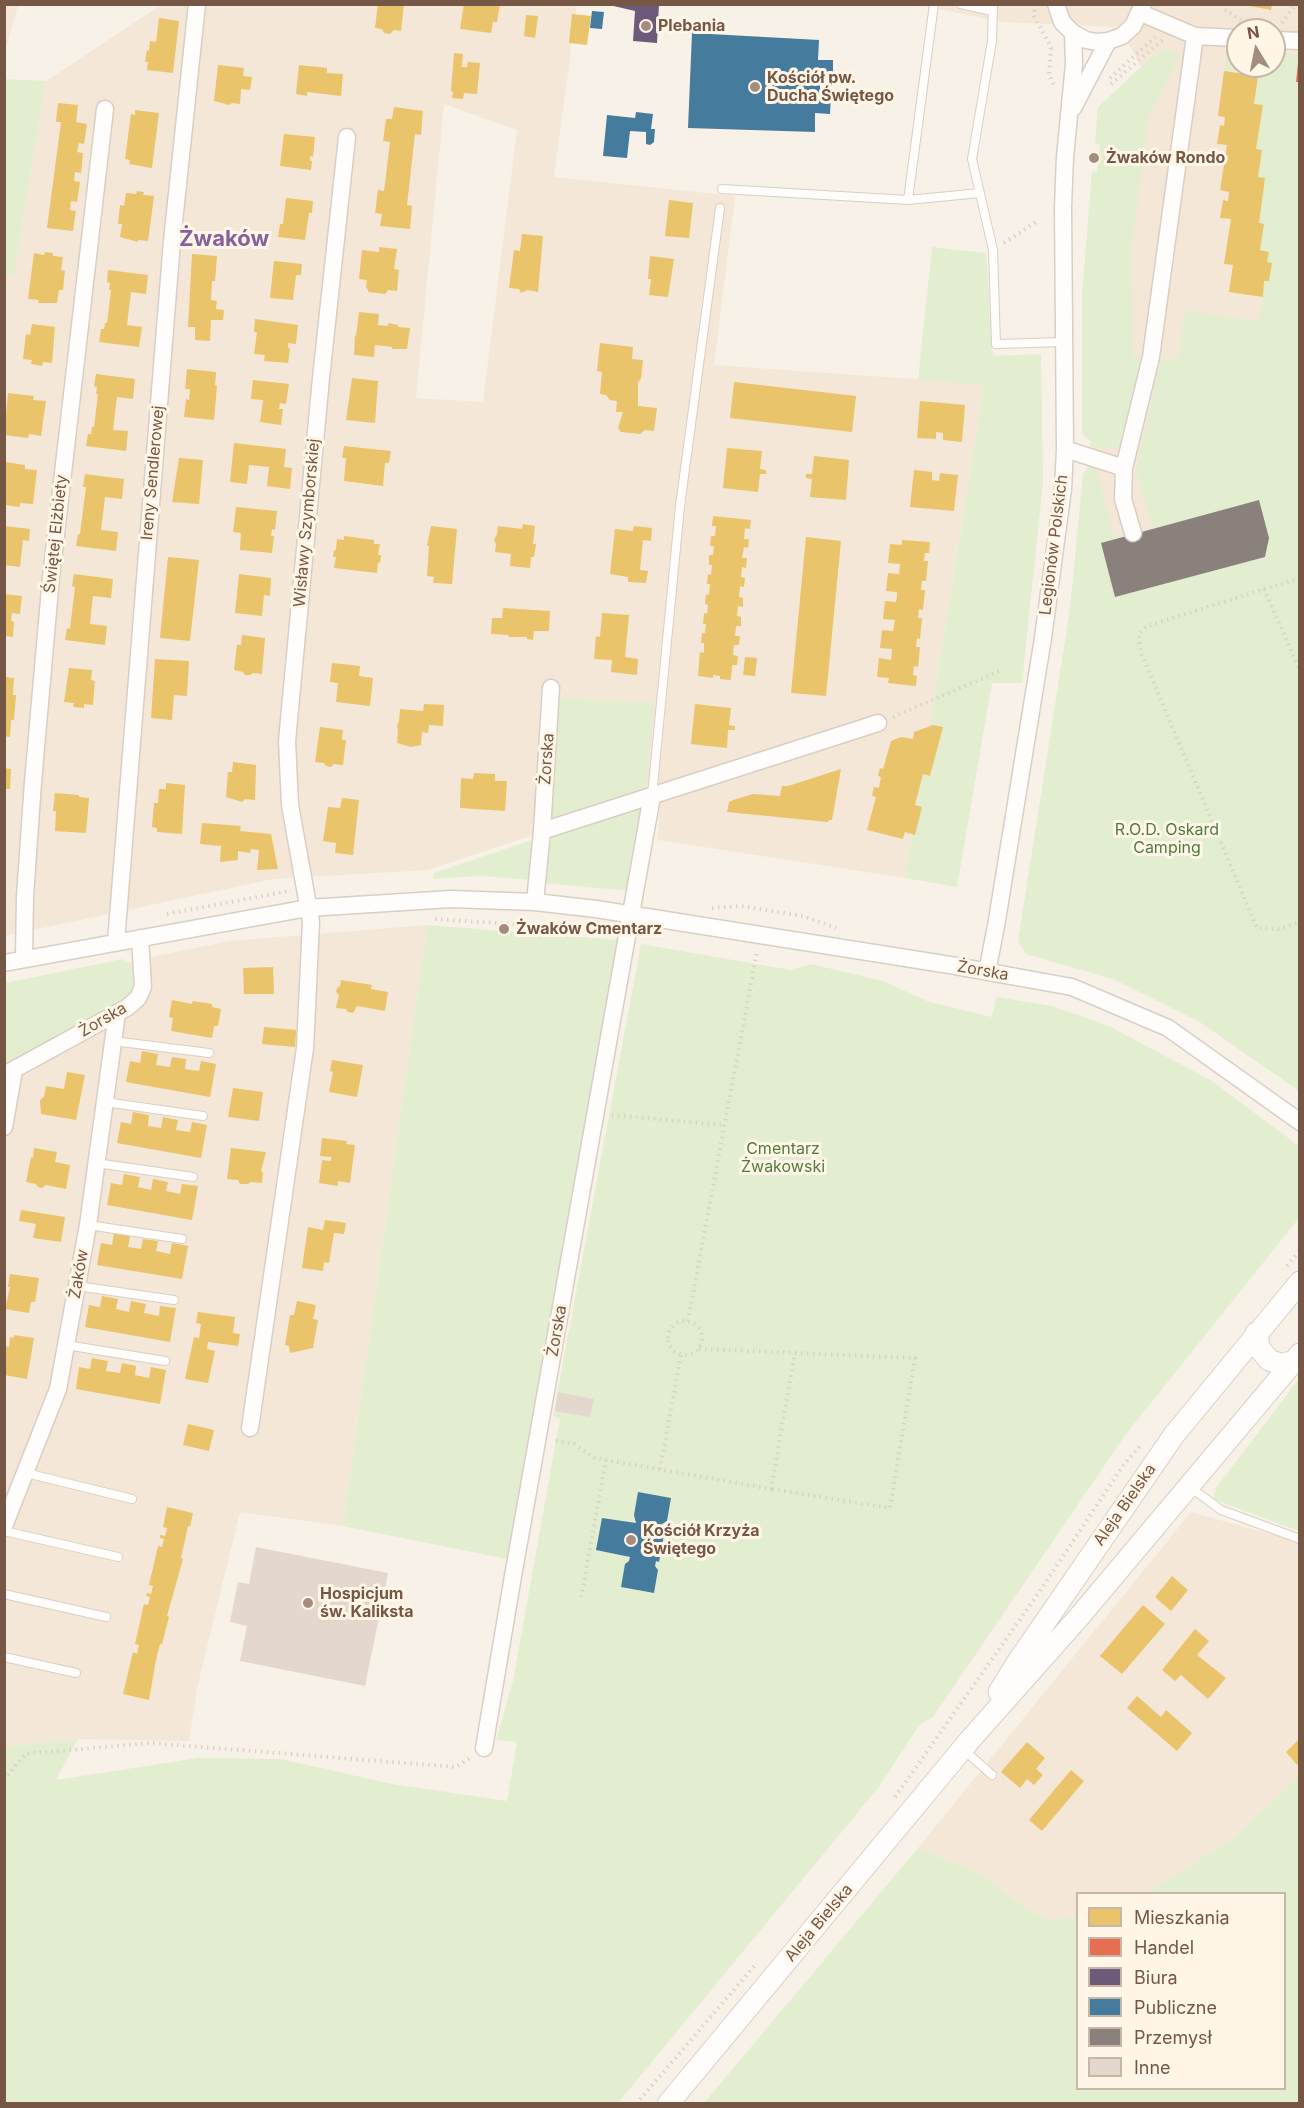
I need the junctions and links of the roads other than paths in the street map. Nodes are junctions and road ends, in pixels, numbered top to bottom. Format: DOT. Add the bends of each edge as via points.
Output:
graph roads {
  1 [pos="197,4"];
  2 [pos="934,4"];
  3 [pos="961,4"];
  4 [pos="1056,4"];
  5 [pos="993,8"];
  6 [pos="1145,8"];
  7 [pos="1073,33"];
  8 [pos="1190,33"];
  9 [pos="1226,37"];
  10 [pos="1108,41"];
  11 [pos="105,109"];
  12 [pos="1070,114"];
  13 [pos="347,137"];
  14 [pos="722,189"];
  15 [pos="980,193"];
  16 [pos="908,201"];
  17 [pos="720,208"];
  18 [pos="1063,342"];
  19 [pos="1065,449"];
  20 [pos="1124,468"];
  21 [pos="1132,533"];
  22 [pos="551,687"];
  23 [pos="878,723"];
  24 [pos="652,796"];
  25 [pos="542,831"];
  26 [pos="535,902"];
  27 [pos="308,908"];
  28 [pos="632,913"];
  29 [pos="140,938"];
  30 [pos="117,942"];
  31 [pos="24,959"];
  32 [pos="4,963"];
  33 [pos="987,972"];
  34 [pos="117,1013"];
  35 [pos="113,1041"];
  36 [pos="209,1053"];
  37 [pos="9,1072"];
  38 [pos="105,1102"];
  39 [pos="203,1116"];
  40 [pos="1299,1122"];
  41 [pos="4,1127"];
  42 [pos="96,1163"];
  43 [pos="193,1177"];
  44 [pos="88,1226"];
  45 [pos="182,1239"];
  46 [pos="1299,1282"];
  47 [pos="77,1286"];
  48 [pos="174,1300"];
  49 [pos="1256,1334"];
  50 [pos="66,1345"];
  51 [pos="1296,1358"];
  52 [pos="165,1361"];
  53 [pos="250,1428"];
  54 [pos="26,1473"];
  55 [pos="1188,1486"];
  56 [pos="132,1499"];
  57 [pos="4,1526"];
  58 [pos="4,1531"];
  59 [pos="1299,1539"];
  60 [pos="118,1557"];
  61 [pos="4,1594"];
  62 [pos="106,1617"];
  63 [pos="4,1657"];
  64 [pos="76,1673"];
  65 [pos="966,1745"];
  66 [pos="484,1748"];
  67 [pos="992,1775"];
  68 [pos="668,2103"];
  1 -- 30 [label="street, Ireny Sendlerowej" via="171,253"];
  2 -- 16 [label="lane"];
  3 -- 5 [label="lane"];
  4 -- 7 [label="street" via="1062,22"];
  5 -- 15 [label="lane" via="992,41 972,159"];
  6 -- 8 [label="street"];
  6 -- 8 [label="street"];
  6 -- 10 [label="street" via="1122,36"];
  7 -- 10 [label="street" via="1086,40"];
  7 -- 12 [label="street, Legionów Polskich"];
  8 -- 9 [label="street"];
  8 -- 20 [label="street" via="1151,357"];
  10 -- 12 [label="street"];
  11 -- 31 [label="street, Świętej Elżbiety" via="51,577 33,782"];
  12 -- 18 [label="street, Legionów Polskich" via="1063,181"];
  13 -- 27 [label="street, Wisławy Szymborskiej" via="287,741 290,805"];
  14 -- 16 [label="lane"];
  15 -- 16 [label="lane"];
  15 -- 18 [label="lane" via="993,250 996,344"];
  17 -- 24 [label="lane" via="680,506"];
  18 -- 19 [label="street, Legionów Polskich"];
  19 -- 20 [label="street"];
  19 -- 33 [label="street, Legionów Polskich" via="1043,638"];
  20 -- 21 [label="street" via="1123,499"];
  22 -- 25 [label="street, Żorska"];
  23 -- 24 [label="street"];
  24 -- 25 [label="street"];
  24 -- 28 [label="street, Żorska"];
  25 -- 26 [label="street, Żorska"];
  26 -- 27 [label="street, Żorska" via="451,899"];
  26 -- 28 [label="street, Żorska"];
  27 -- 29 [label="street, Żorska"];
  27 -- 53 [label="street" via="311,922 305,1048"];
  28 -- 33 [label="street, Żorska"];
  28 -- 66 [label="street, Żorska"];
  29 -- 30 [label="street, Żorska"];
  29 -- 34 [label="street, Żorska" via="143,987 138,998"];
  30 -- 31 [label="street, Żorska"];
  31 -- 32 [label="street, Żorska"];
  33 -- 40 [label="street, Żorska" via="1072,987 1168,1028"];
  34 -- 35 [label="street, Żaków"];
  34 -- 37 [label="street, Żorska"];
  35 -- 36 [label="lane"];
  35 -- 38 [label="street, Żaków"];
  37 -- 41 [label="street, Żorska"];
  38 -- 39 [label="lane"];
  38 -- 42 [label="street, Żaków"];
  42 -- 43 [label="lane"];
  42 -- 44 [label="street, Żaków"];
  44 -- 45 [label="lane"];
  44 -- 47 [label="street, Żaków"];
  46 -- 49 [label="street, Aleja Bielska"];
  47 -- 48 [label="lane"];
  47 -- 50 [label="street, Żaków"];
  49 -- 51 [label="street" via="1260,1349 1269,1360 1280,1364"];
  49 -- 65 [label="street, Aleja Bielska" via="1174,1435 1017,1663"];
  50 -- 52 [label="lane"];
  50 -- 54 [label="street, Żaków" via="58,1389"];
  51 -- 55 [label="street, Aleja Bielska"];
  54 -- 56 [label="lane"];
  54 -- 57 [label="street, Żaków"];
  55 -- 59 [label="lane" via="1221,1510"];
  55 -- 65 [label="street, Aleja Bielska"];
  58 -- 60 [label="lane"];
  61 -- 62 [label="lane"];
  63 -- 64 [label="lane"];
  65 -- 67 [label="lane"];
  65 -- 68 [label="street, Aleja Bielska"];
}
